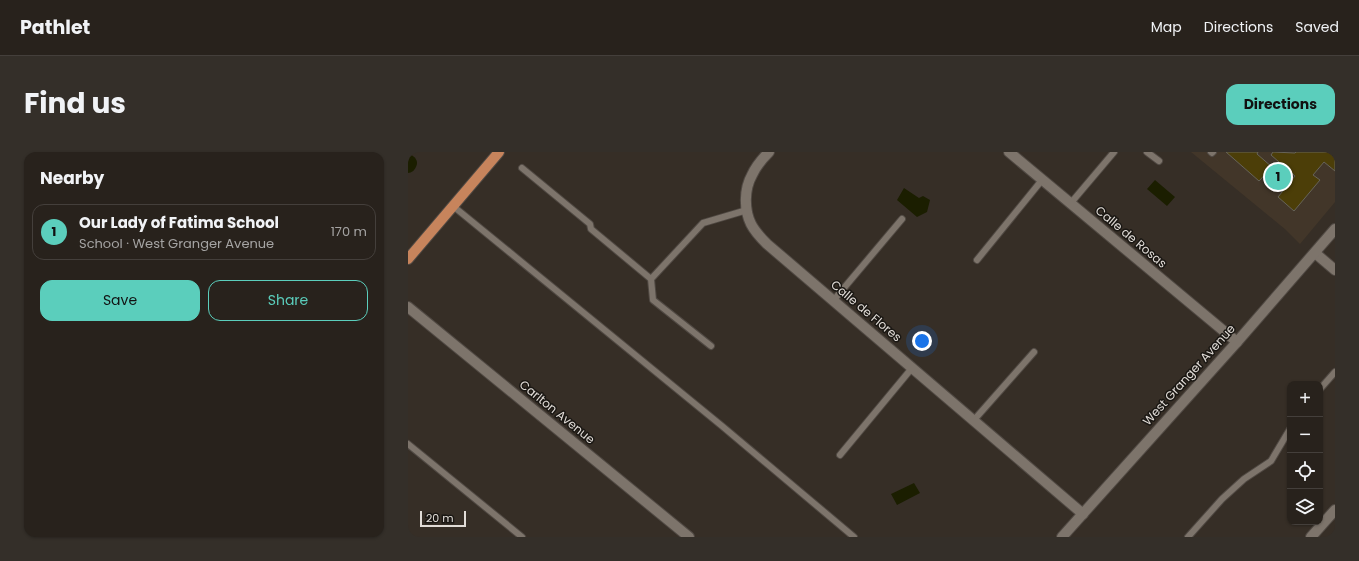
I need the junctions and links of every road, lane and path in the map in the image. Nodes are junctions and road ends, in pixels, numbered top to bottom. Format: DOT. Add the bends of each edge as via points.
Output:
graph roads {
  1 [pos="499,152"];
  2 [pos="769,152"];
  3 [pos="1009,152"];
  4 [pos="1114,152"];
  5 [pos="1147,152"];
  6 [pos="1159,161"];
  7 [pos="522,168"];
  8 [pos="1042,180"];
  9 [pos="1070,204"];
  10 [pos="453,206"];
  11 [pos="747,210"];
  12 [pos="902,219"];
  13 [pos="1335,229"];
  14 [pos="1315,253"];
  15 [pos="408,259"];
  16 [pos="976,260"];
  17 [pos="1335,270"];
  18 [pos="651,279"];
  19 [pos="833,301"];
  20 [pos="408,307"];
  21 [pos="1237,342"];
  22 [pos="711,346"];
  23 [pos="1034,352"];
  24 [pos="912,368"];
  25 [pos="1335,372"];
  26 [pos="1323,386"];
  27 [pos="974,420"];
  28 [pos="1287,434"];
  29 [pos="408,444"];
  30 [pos="840,455"];
  31 [pos="1335,510"];
  32 [pos="1083,514"];
  33 [pos="522,537"];
  34 [pos="689,537"];
  35 [pos="854,537"];
  36 [pos="1062,537"];
  37 [pos="1188,537"];
  38 [pos="1311,537"];
  1 -- 10 [label="main road"];
  2 -- 11 [label="street, Calle de Flores" via="751,175 746,198"];
  3 -- 8 [label="street, Calle de Rosas"];
  4 -- 9 [label="lane"];
  5 -- 6 [label="lane"];
  7 -- 18 [label="lane"];
  8 -- 9 [label="street, Calle de Rosas"];
  8 -- 16 [label="lane"];
  9 -- 21 [label="street, Calle de Rosas"];
  10 -- 15 [label="main road"];
  10 -- 35 [label="lane"];
  11 -- 18 [label="lane" via="702,223"];
  11 -- 19 [label="street, Calle de Flores" via="757,234"];
  12 -- 19 [label="lane"];
  13 -- 14 [label="street, West Granger Avenue"];
  14 -- 17 [label="street"];
  14 -- 21 [label="street, West Granger Avenue"];
  18 -- 22 [label="lane" via="653,300"];
  19 -- 24 [label="street, Calle de Flores"];
  20 -- 34 [label="street, Carlton Avenue"];
  21 -- 32 [label="street, West Granger Avenue"];
  23 -- 27 [label="lane"];
  24 -- 27 [label="street, Calle de Flores"];
  24 -- 30 [label="lane"];
  25 -- 26 [label="lane"];
  27 -- 32 [label="street, Calle de Flores"];
  28 -- 37 [label="lane" via="1271,461 1244,479 1222,499"];
  29 -- 33 [label="lane"];
  31 -- 38 [label="street"];
  32 -- 36 [label="street, West Granger Avenue"];
}
